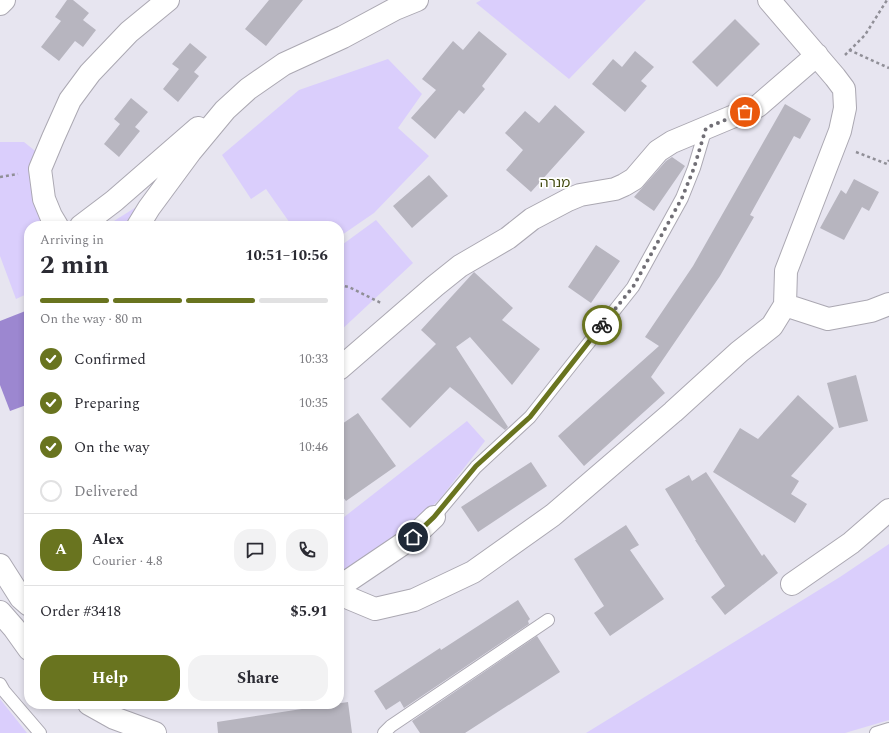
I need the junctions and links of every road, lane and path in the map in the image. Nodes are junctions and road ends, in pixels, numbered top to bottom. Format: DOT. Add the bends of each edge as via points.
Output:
graph roads {
  1 [pos="4,0"];
  2 [pos="168,0"];
  3 [pos="417,0"];
  4 [pos="769,0"];
  5 [pos="887,0"];
  6 [pos="0,4"];
  7 [pos="850,50"];
  8 [pos="823,62"];
  9 [pos="889,68"];
  10 [pos="225,110"];
  11 [pos="706,128"];
  12 [pos="835,144"];
  13 [pos="889,160"];
  14 [pos="54,221"];
  15 [pos="88,221"];
  16 [pos="141,221"];
  17 [pos="344,286"];
  18 [pos="889,304"];
  19 [pos="785,305"];
  20 [pos="403,314"];
  21 [pos="344,365"];
  22 [pos="889,510"];
  23 [pos="434,517"];
  24 [pos="0,565"];
  25 [pos="344,584"];
  26 [pos="792,584"];
  27 [pos="344,596"];
  28 [pos="24,601"];
  29 [pos="0,612"];
  30 [pos="548,620"];
  31 [pos="24,642"];
  32 [pos="0,684"];
  33 [pos="99,709"];
  34 [pos="889,729"];
  35 [pos="40,733"];
  36 [pos="155,733"];
  37 [pos="384,733"];
  38 [pos="876,733"];
  1 -- 6 [label="street"];
  2 -- 14 [label="street" via="129,32 90,72 70,100 40,169 44,199"];
  3 -- 10 [label="street" via="284,64"];
  4 -- 8 [label="street"];
  5 -- 7 [label="path" via="865,35"];
  7 -- 8 [label="path"];
  7 -- 9 [label="path"];
  8 -- 11 [label="street" via="758,106"];
  8 -- 12 [label="street" via="844,89 845,108"];
  10 -- 15 [label="street" via="193,131"];
  10 -- 16 [label="street" via="190,151"];
  11 -- 20 [label="street" via="672,142 658,151 634,179 624,185 580,195 532,219 508,238 460,266"];
  11 -- 23 [label="lane" via="682,198 633,287 530,417 476,466"];
  12 -- 13 [label="path" via="887,164"];
  12 -- 19 [label="street" via="786,271"];
  17 -- 20 [label="path"];
  18 -- 19 [label="street" via="871,311 828,319"];
  19 -- 27 [label="street" via="772,326 739,352 673,412 553,515 474,572 414,600 375,609"];
  20 -- 21 [label="street"];
  22 -- 26 [label="street" via="851,543"];
  23 -- 25 [label="street" via="413,537"];
  24 -- 28 [label="street"];
  29 -- 31 [label="street"];
  30 -- 37 [label="lane"];
  32 -- 35 [label="lane"];
  33 -- 36 [label="street" via="114,718"];
  34 -- 38 [label="lane"];
}
